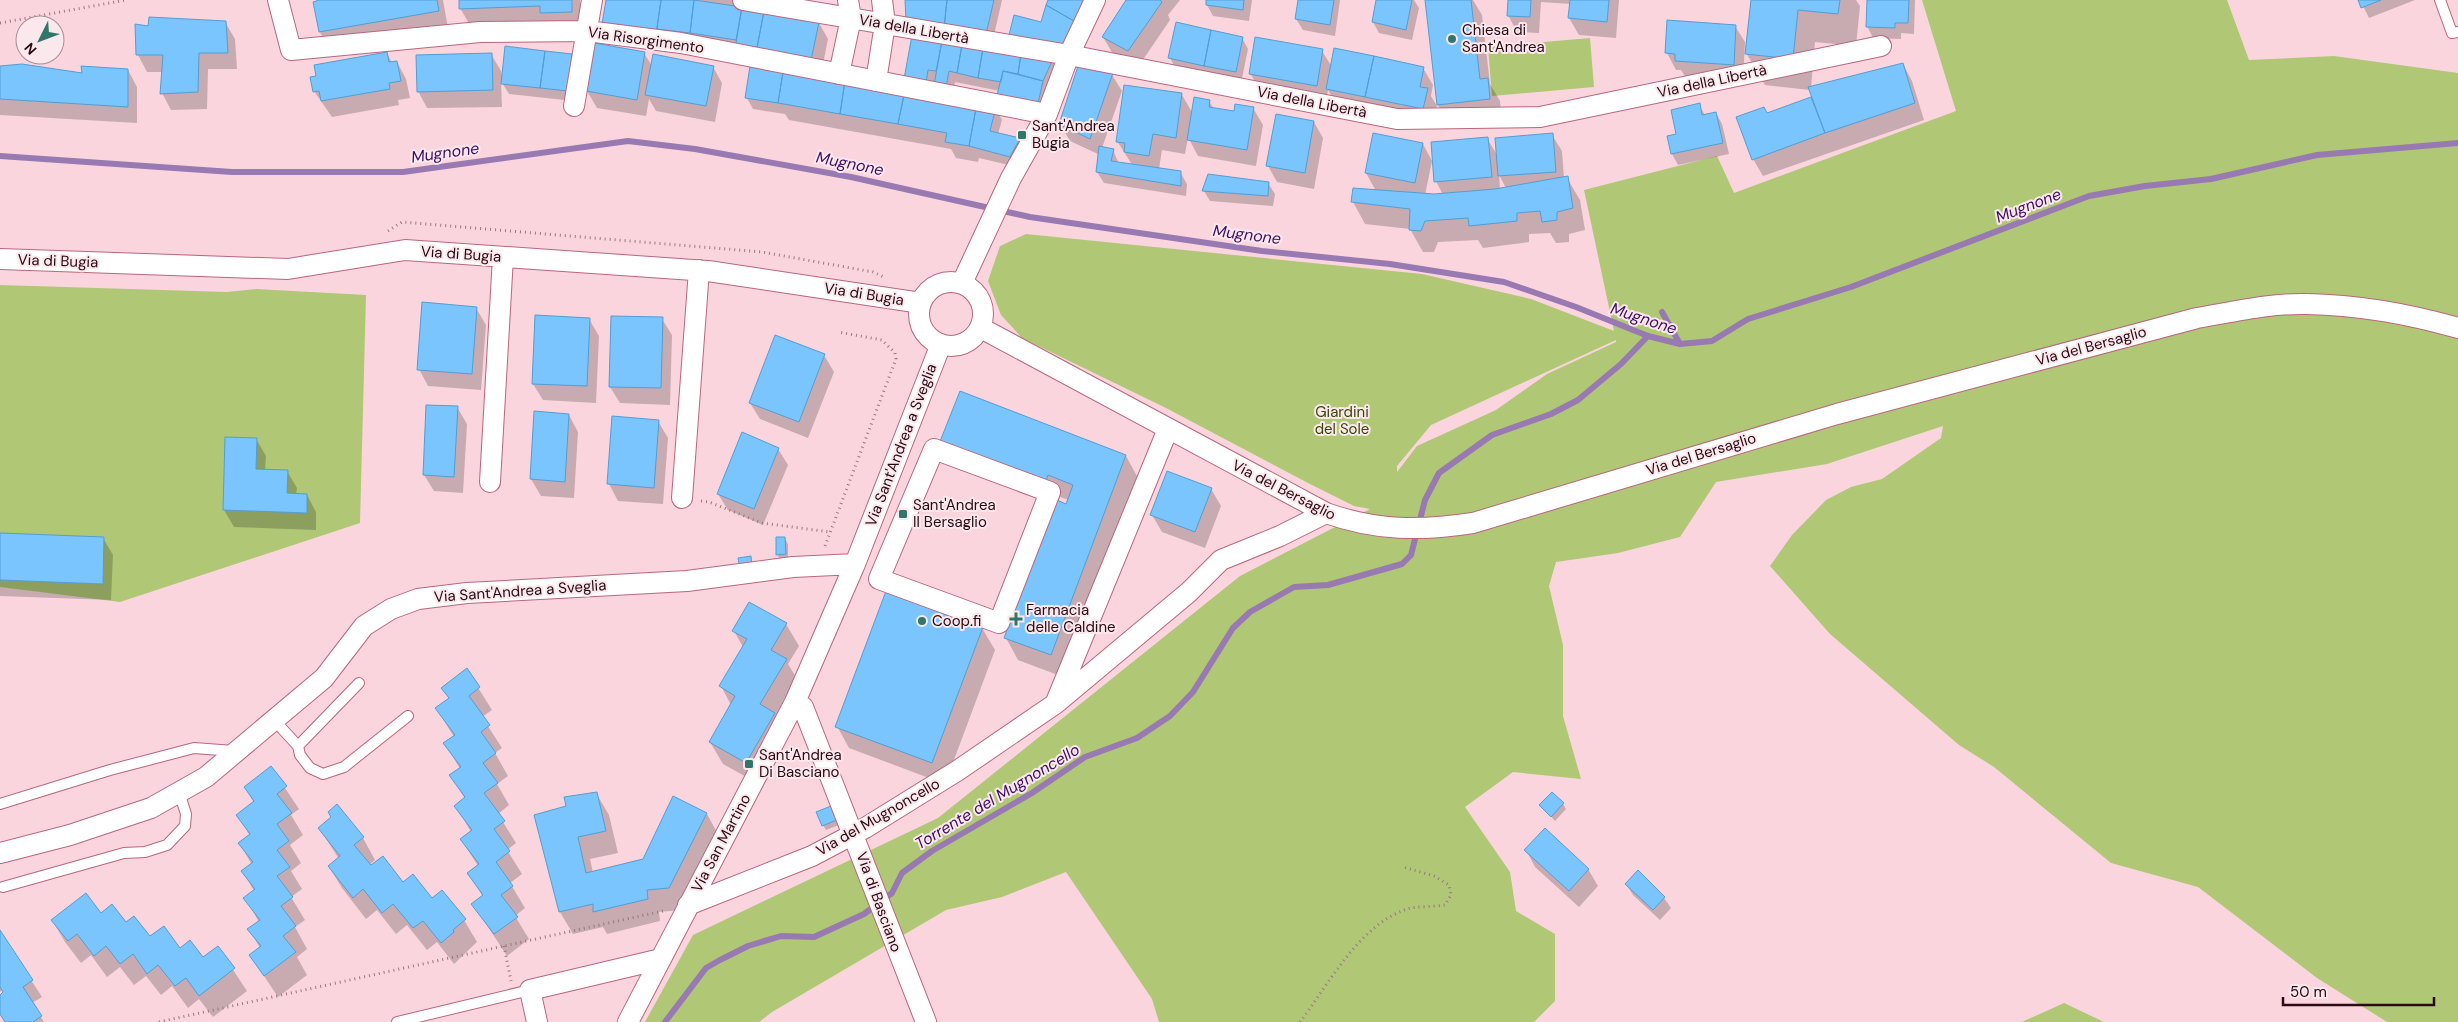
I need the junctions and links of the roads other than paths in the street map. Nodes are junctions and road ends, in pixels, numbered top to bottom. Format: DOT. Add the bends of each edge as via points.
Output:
graph roads {
  1 [pos="278,0"];
  2 [pos="592,0"];
  3 [pos="744,0"];
  4 [pos="882,0"];
  5 [pos="1095,0"];
  6 [pos="2440,0"];
  7 [pos="849,9"];
  8 [pos="885,24"];
  9 [pos="587,31"];
  10 [pos="2458,32"];
  11 [pos="1881,46"];
  12 [pos="1070,55"];
  13 [pos="839,74"];
  14 [pos="876,81"];
  15 [pos="574,106"];
  16 [pos="1046,114"];
  17 [pos="503,256"];
  18 [pos="0,258"];
  19 [pos="699,270"];
  20 [pos="962,283"];
  21 [pos="921,303"];
  22 [pos="981,328"];
  23 [pos="2458,328"];
  24 [pos="941,344"];
  25 [pos="1168,429"];
  26 [pos="490,482"];
  27 [pos="682,498"];
  28 [pos="1326,513"];
  29 [pos="856,564"];
  30 [pos="999,623"];
  31 [pos="359,683"];
  32 [pos="796,702"];
  33 [pos="1055,704"];
  34 [pos="408,716"];
  35 [pos="275,721"];
  36 [pos="298,746"];
  37 [pos="238,752"];
  38 [pos="179,792"];
  39 [pos="0,804"];
  40 [pos="854,834"];
  41 [pos="0,853"];
  42 [pos="3,887"];
  43 [pos="688,905"];
  44 [pos="661,959"];
  45 [pos="522,992"];
  46 [pos="397,1022"];
  47 [pos="536,1022"];
  48 [pos="628,1022"];
  49 [pos="926,1022"];
  1 -- 9 [label="street, Via Risorgimento" via="291,50 480,32"];
  2 -- 9 [label="street"];
  3 -- 7 [label="street, Via della Libertà"];
  4 -- 8 [label="street"];
  5 -- 12 [label="street"];
  6 -- 10 [label="lane" via="2452,33"];
  7 -- 8 [label="street, Via della Libertà"];
  7 -- 13 [label="street"];
  8 -- 12 [label="street, Via della Libertà"];
  8 -- 14 [label="street"];
  9 -- 13 [label="street, Via Risorgimento" via="681,43"];
  9 -- 15 [label="street"];
  11 -- 12 [label="street, Via della Libertà" via="1540,117 1397,119"];
  12 -- 16 [label="street"];
  13 -- 14 [label="street, Via Risorgimento"];
  14 -- 16 [label="street, Via Risorgimento"];
  16 -- 20 [label="street" via="1011,178"];
  17 -- 18 [label="street, Via di Bugia" via="405,250 288,269"];
  17 -- 19 [label="street, Via di Bugia"];
  17 -- 26 [label="street"];
  19 -- 21 [label="street, Via di Bugia"];
  19 -- 27 [label="street"];
  20 -- 21 [label="street" via="946,282 936,286"];
  20 -- 22 [label="street" via="982,304"];
  21 -- 24 [label="street, Via Sant'Andrea a Sveglia" via="920,321 931,339"];
  22 -- 24 [label="street, Via Sant'Andrea a Sveglia" via="966,342 951,346"];
  22 -- 25 [label="street, Via del Bersaglio"];
  23 -- 28 [label="street, Via del Bersaglio" via="2379,309 2305,304 2256,308 2197,318 1847,411 1473,523 1429,530 1407,529 1352,522"];
  24 -- 29 [label="street, Via Sant'Andrea a Sveglia"];
  25 -- 28 [label="street, Via del Bersaglio"];
  25 -- 33 [label="street"];
  28 -- 33 [label="street, Via del Mugnoncello" via="1221,560 1189,592"];
  29 -- 32 [label="street, Via San Martino"];
  29 -- 35 [label="street, Via Sant'Andrea a Sveglia" via="687,581 418,598 391,609 364,626 324,678"];
  30 -- 30 [label="street" via="879,579 934,449 1050,492"];
  31 -- 36 [label="lane"];
  32 -- 40 [label="street, Via di Basciano" via="803,707"];
  32 -- 43 [label="street, Via San Martino"];
  33 -- 40 [label="street, Via del Mugnoncello" via="957,771"];
  34 -- 36 [label="lane" via="344,767 323,774 310,768 300,755"];
  35 -- 36 [label="lane"];
  35 -- 37 [label="street, Via Sant'Andrea a Sveglia"];
  37 -- 38 [label="street, Via Sant'Andrea a Sveglia" via="206,777"];
  37 -- 39 [label="lane" via="194,748"];
  38 -- 41 [label="street, Via Sant'Andrea a Sveglia" via="151,808 70,835"];
  38 -- 42 [label="lane" via="186,814 185,826 167,845 145,852 124,853"];
  40 -- 43 [label="street, Via del Mugnoncello" via="812,856"];
  40 -- 49 [label="street, Via di Basciano"];
  43 -- 44 [label="street, Via San Martino"];
  44 -- 45 [label="street"];
  44 -- 48 [label="street, Via San Martino"];
  45 -- 46 [label="lane"];
  45 -- 47 [label="street"];
}
